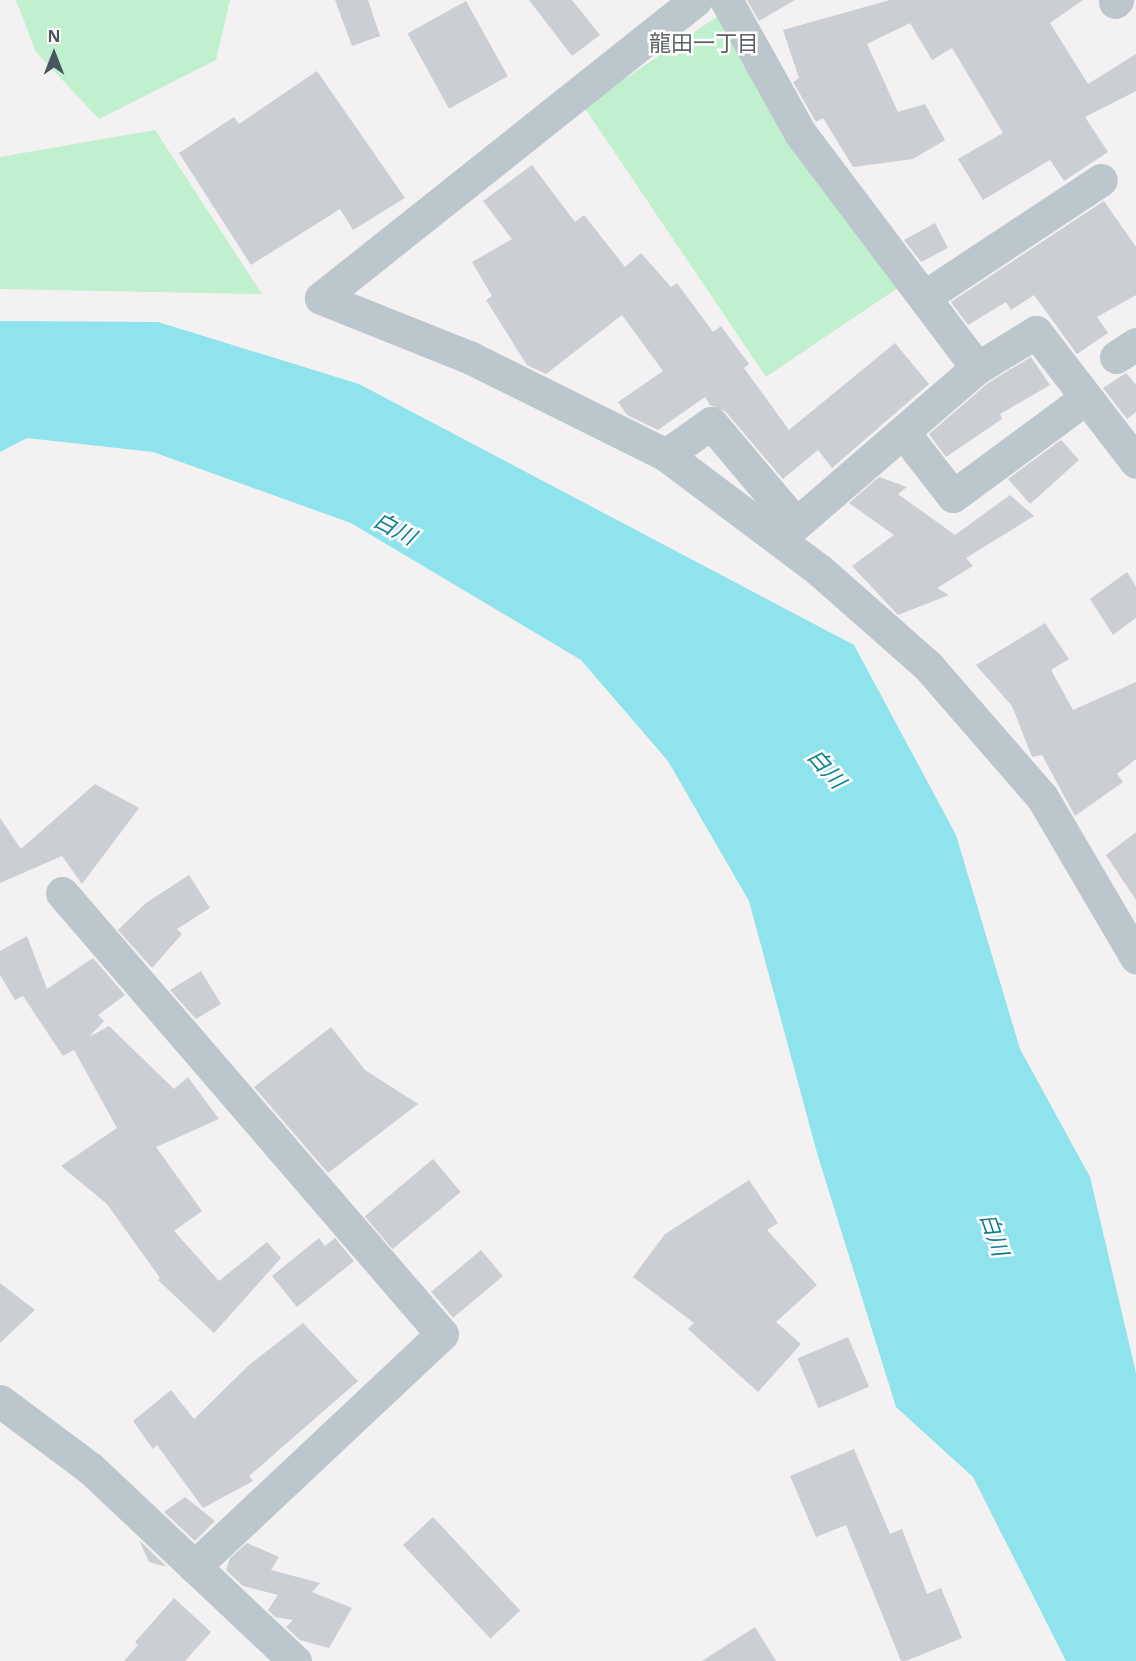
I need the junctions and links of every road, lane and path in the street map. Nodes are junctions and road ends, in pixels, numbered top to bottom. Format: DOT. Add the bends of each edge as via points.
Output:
graph roads {
  1 [pos="696,0"];
  2 [pos="726,0"];
  3 [pos="1101,180"];
  4 [pos="924,297"];
  5 [pos="977,368"];
  6 [pos="1086,398"];
  7 [pos="903,432"];
  8 [pos="1133,453"];
  9 [pos="666,455"];
  10 [pos="62,893"];
  11 [pos="1136,957"];
  12 [pos="0,1401"];
  13 [pos="194,1568"];
  14 [pos="295,1661"];
  1 -- 9 [label="street" via="321,298 471,358"];
  2 -- 4 [label="street" via="800,133"];
  3 -- 4 [label="street"];
  4 -- 5 [label="street"];
  5 -- 6 [label="street" via="1036,332"];
  5 -- 7 [label="street"];
  6 -- 7 [label="street" via="953,496"];
  6 -- 8 [label="street"];
  7 -- 9 [label="street" via="796,524 711,423"];
  9 -- 11 [label="street" via="818,569 928,666 1042,797"];
  10 -- 13 [label="street" via="442,1334"];
  12 -- 13 [label="street" via="90,1468"];
  13 -- 14 [label="street"];
}
